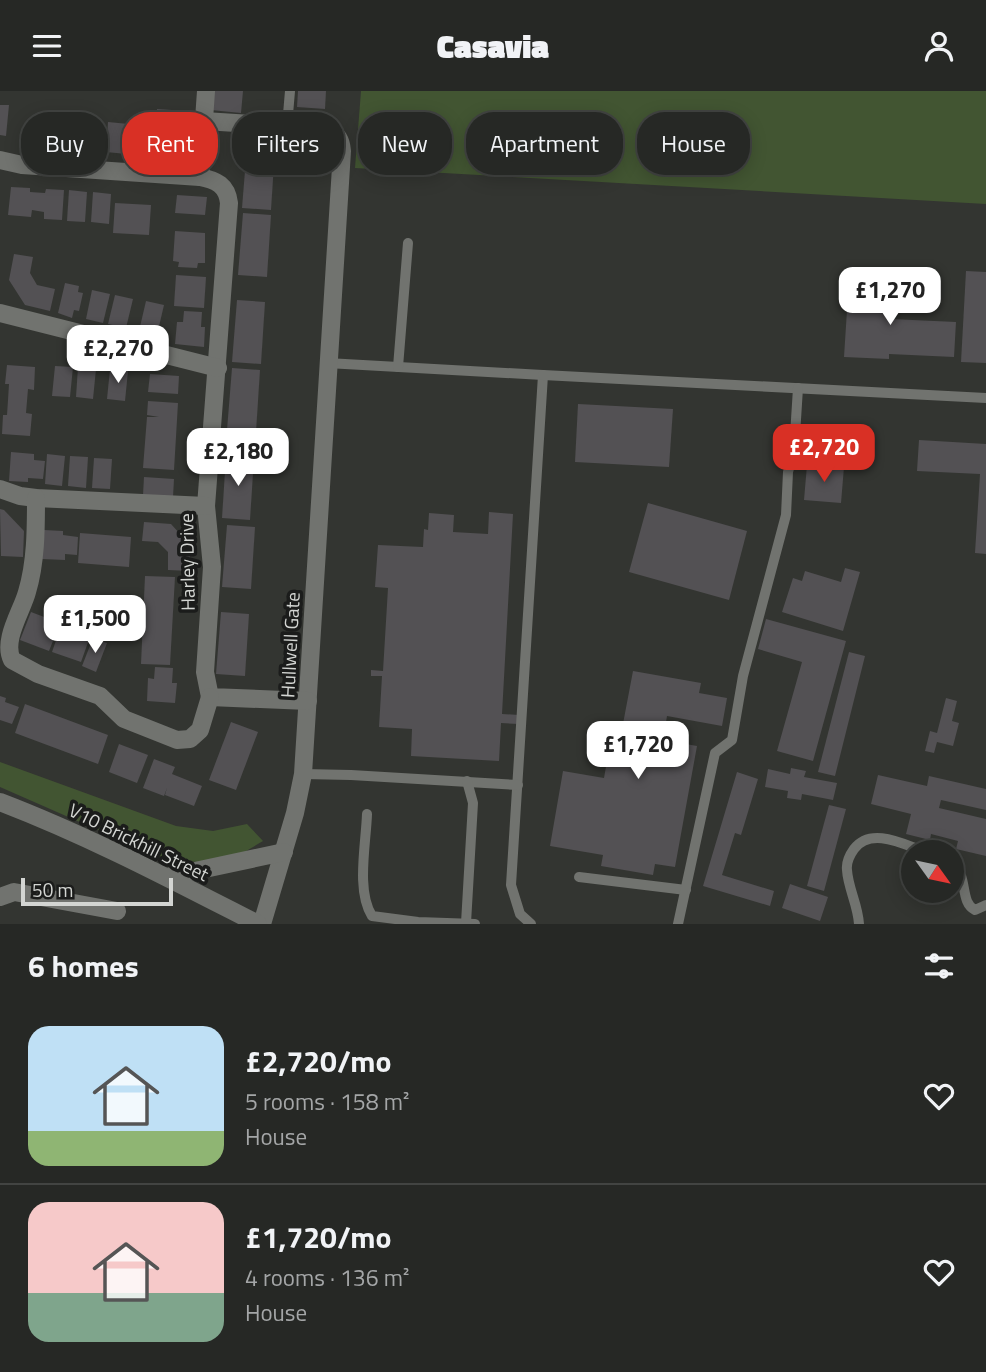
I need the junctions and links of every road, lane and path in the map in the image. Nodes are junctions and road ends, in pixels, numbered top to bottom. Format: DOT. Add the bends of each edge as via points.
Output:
graph roads {
  1 [pos="206,91"];
  2 [pos="290,91"];
  3 [pos="205,112"];
  4 [pos="288,112"];
  5 [pos="0,160"];
  6 [pos="340,175"];
  7 [pos="200,177"];
  8 [pos="408,243"];
  9 [pos="0,313"];
  10 [pos="327,363"];
  11 [pos="398,367"];
  12 [pos="218,368"];
  13 [pos="543,375"];
  14 [pos="798,388"];
  15 [pos="986,398"];
  16 [pos="0,489"];
  17 [pos="36,498"];
  18 [pos="206,506"];
  19 [pos="5,660"];
  20 [pos="210,697"];
  21 [pos="308,701"];
  22 [pos="303,774"];
  23 [pos="467,781"];
  24 [pos="518,785"];
  25 [pos="0,802"];
  26 [pos="367,814"];
  27 [pos="901,843"];
  28 [pos="284,852"];
  29 [pos="167,877"];
  30 [pos="579,877"];
  31 [pos="686,890"];
  32 [pos="964,892"];
  33 [pos="0,897"];
  34 [pos="986,905"];
  35 [pos="117,911"];
  36 [pos="466,923"];
  37 [pos="260,924"];
  38 [pos="475,924"];
  39 [pos="528,924"];
  40 [pos="678,924"];
  41 [pos="859,924"];
  1 -- 3 [label="street"];
  2 -- 4 [label="lane"];
  5 -- 7 [label="street, Harley Drive"];
  6 -- 10 [label="street, Hullwell Gate"];
  7 -- 12 [label="street, Harley Drive" via="220,183 229,198"];
  8 -- 11 [label="lane"];
  9 -- 12 [label="street"];
  10 -- 11 [label="lane"];
  10 -- 21 [label="street, Hullwell Gate"];
  11 -- 13 [label="lane"];
  12 -- 18 [label="street, Harley Drive"];
  13 -- 14 [label="lane"];
  13 -- 24 [label="lane"];
  14 -- 15 [label="lane"];
  14 -- 31 [label="lane" via="786,515 743,676 732,740 715,753"];
  16 -- 17 [label="street"];
  17 -- 18 [label="street"];
  17 -- 19 [label="street" via="31,576"];
  18 -- 20 [label="street, Harley Drive" via="212,566 205,673"];
  19 -- 20 [label="street" via="104,699 129,722 177,740 190,739 200,730"];
  20 -- 21 [label="street"];
  21 -- 22 [label="street, Hullwell Gate"];
  22 -- 23 [label="lane"];
  22 -- 28 [label="street, Hullwell Gate"];
  23 -- 24 [label="lane"];
  23 -- 36 [label="lane" via="473,803"];
  24 -- 39 [label="lane" via="512,885 520,914"];
  25 -- 29 [label="street, V10 Brickhill Street"];
  26 -- 36 [label="lane" via="363,890 372,916"];
  27 -- 41 [label="lane" via="871,838 859,843 849,856 848,880"];
  28 -- 29 [label="street"];
  28 -- 37 [label="street, Hullwell Gate"];
  29 -- 37 [label="street, V10 Brickhill Street"];
  30 -- 31 [label="lane"];
  31 -- 40 [label="lane"];
  32 -- 34 [label="lane" via="969,907 975,910"];
  33 -- 35 [label="street" via="14,892"];
  36 -- 38 [label="lane"];
}
